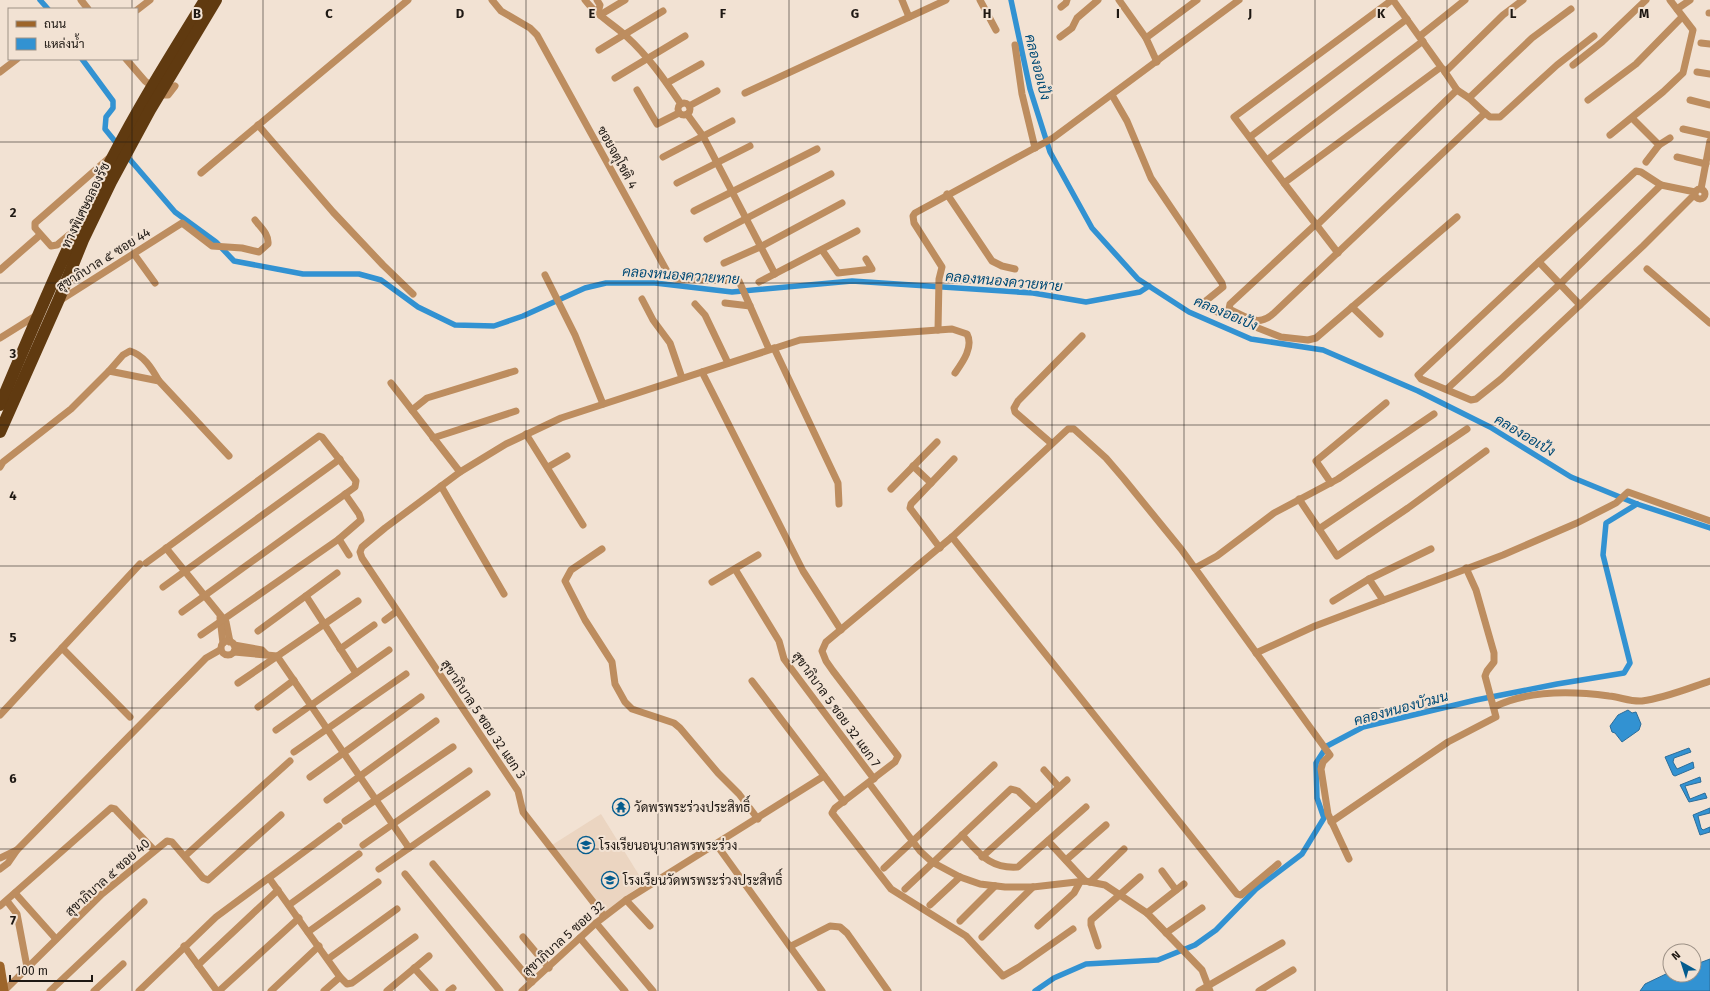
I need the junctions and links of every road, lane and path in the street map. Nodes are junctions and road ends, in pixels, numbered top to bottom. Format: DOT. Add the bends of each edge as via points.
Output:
graph roads {
  1 [pos="150,0"];
  2 [pos="205,0"];
  3 [pos="216,0"];
  4 [pos="408,0"];
  5 [pos="492,0"];
  6 [pos="585,0"];
  7 [pos="596,0"];
  8 [pos="625,0"];
  9 [pos="902,0"];
  10 [pos="946,0"];
  11 [pos="980,0"];
  12 [pos="1067,0"];
  13 [pos="1098,0"];
  14 [pos="1119,0"];
  15 [pos="1196,0"];
  16 [pos="1239,0"];
  17 [pos="1393,0"];
  18 [pos="1465,0"];
  19 [pos="1522,0"];
  20 [pos="1646,0"];
  21 [pos="1670,0"];
  22 [pos="1690,0"];
  23 [pos="1061,7"];
  24 [pos="138,9"];
  25 [pos="1571,9"];
  26 [pos="1677,9"];
  27 [pos="663,11"];
  28 [pos="599,14"];
  29 [pos="909,17"];
  30 [pos="1682,17"];
  31 [pos="1407,19"];
  32 [pos="996,30"];
  33 [pos="625,35"];
  34 [pos="685,36"];
  35 [pos="1594,36"];
  36 [pos="1060,37"];
  37 [pos="1146,38"];
  38 [pos="1422,39"];
  39 [pos="1701,43"];
  40 [pos="1710,44"];
  41 [pos="1015,45"];
  42 [pos="599,50"];
  43 [pos="649,58"];
  44 [pos="16,60"];
  45 [pos="127,60"];
  46 [pos="1157,62"];
  47 [pos="701,64"];
  48 [pos="1573,65"];
  49 [pos="1443,70"];
  50 [pos="0,72"];
  51 [pos="1696,72"];
  52 [pos="1710,74"];
  53 [pos="615,78"];
  54 [pos="667,83"];
  55 [pos="175,86"];
  56 [pos="637,90"];
  57 [pos="1457,90"];
  58 [pos="717,91"];
  59 [pos="745,93"];
  60 [pos="1112,95"];
  61 [pos="1469,98"];
  62 [pos="1588,100"];
  63 [pos="1690,100"];
  64 [pos="681,104"];
  65 [pos="1710,105"];
  66 [pos="689,106"];
  67 [pos="678,113"];
  68 [pos="687,114"];
  69 [pos="1485,114"];
  70 [pos="1632,118"];
  71 [pos="732,121"];
  72 [pos="258,125"];
  73 [pos="1683,129"];
  74 [pos="1610,135"];
  75 [pos="1710,135"];
  76 [pos="703,136"];
  77 [pos="1250,137"];
  78 [pos="1670,138"];
  79 [pos="1710,141"];
  80 [pos="1658,145"];
  81 [pos="750,146"];
  82 [pos="1037,148"];
  83 [pos="817,149"];
  84 [pos="663,157"];
  85 [pos="1677,157"];
  86 [pos="109,159"];
  87 [pos="1266,160"];
  88 [pos="717,162"];
  89 [pos="1646,162"];
  90 [pos="1706,164"];
  91 [pos="201,173"];
  92 [pos="831,174"];
  93 [pos="1284,182"];
  94 [pos="677,183"];
  95 [pos="1661,185"];
  96 [pos="732,192"];
  97 [pos="1701,193"];
  98 [pos="947,194"];
  99 [pos="842,203"];
  100 [pos="694,211"];
  101 [pos="1456,216"];
  102 [pos="745,219"];
  103 [pos="255,220"];
  104 [pos="1316,224"];
  105 [pos="857,231"];
  106 [pos="40,235"];
  107 [pos="69,235"];
  108 [pos="707,239"];
  109 [pos="760,247"];
  110 [pos="822,250"];
  111 [pos="1338,252"];
  112 [pos="134,254"];
  113 [pos="866,259"];
  114 [pos="1539,262"];
  115 [pos="724,263"];
  116 [pos="1015,269"];
  117 [pos="1647,269"];
  118 [pos="0,270"];
  119 [pos="775,274"];
  120 [pos="545,275"];
  121 [pos="759,282"];
  122 [pos="155,283"];
  123 [pos="1560,284"];
  124 [pos="413,294"];
  125 [pos="642,299"];
  126 [pos="725,303"];
  127 [pos="695,304"];
  128 [pos="1580,305"];
  129 [pos="750,306"];
  130 [pos="1352,307"];
  131 [pos="1710,323"];
  132 [pos="938,330"];
  133 [pos="1380,334"];
  134 [pos="1082,336"];
  135 [pos="0,338"];
  136 [pos="772,348"];
  137 [pos="728,363"];
  138 [pos="109,370"];
  139 [pos="515,371"];
  140 [pos="702,372"];
  141 [pos="955,373"];
  142 [pos="682,378"];
  143 [pos="159,381"];
  144 [pos="391,383"];
  145 [pos="1447,389"];
  146 [pos="1386,403"];
  147 [pos="603,404"];
  148 [pos="0,405"];
  149 [pos="412,410"];
  150 [pos="516,411"];
  151 [pos="1434,414"];
  152 [pos="1467,429"];
  153 [pos="0,432"];
  154 [pos="526,434"];
  155 [pos="433,438"];
  156 [pos="937,442"];
  157 [pos="1051,443"];
  158 [pos="1486,451"];
  159 [pos="229,456"];
  160 [pos="567,456"];
  161 [pos="340,459"];
  162 [pos="954,459"];
  163 [pos="913,466"];
  164 [pos="0,467"];
  165 [pos="548,467"];
  166 [pos="460,472"];
  167 [pos="931,483"];
  168 [pos="1331,483"];
  169 [pos="440,486"];
  170 [pos="891,489"];
  171 [pos="345,494"];
  172 [pos="1299,499"];
  173 [pos="839,504"];
  174 [pos="1710,521"];
  175 [pos="583,525"];
  176 [pos="1319,529"];
  177 [pos="952,537"];
  178 [pos="338,539"];
  179 [pos="166,548"];
  180 [pos="940,548"];
  181 [pos="602,549"];
  182 [pos="1431,549"];
  183 [pos="349,554"];
  184 [pos="758,555"];
  185 [pos="735,568"];
  186 [pos="1195,568"];
  187 [pos="1466,568"];
  188 [pos="184,571"];
  189 [pos="338,573"];
  190 [pos="1369,579"];
  191 [pos="712,582"];
  192 [pos="164,587"];
  193 [pos="504,594"];
  194 [pos="306,596"];
  195 [pos="204,597"];
  196 [pos="1383,600"];
  197 [pos="358,601"];
  198 [pos="1333,601"];
  199 [pos="397,611"];
  200 [pos="182,612"];
  201 [pos="221,619"];
  202 [pos="385,620"];
  203 [pos="324,624"];
  204 [pos="374,625"];
  205 [pos="840,630"];
  206 [pos="258,631"];
  207 [pos="200,635"];
  208 [pos="228,646"];
  209 [pos="62,648"];
  210 [pos="340,649"];
  211 [pos="389,650"];
  212 [pos="1256,653"];
  213 [pos="277,656"];
  214 [pos="356,674"];
  215 [pos="406,674"];
  216 [pos="294,680"];
  217 [pos="752,680"];
  218 [pos="1710,681"];
  219 [pos="238,683"];
  220 [pos="421,697"];
  221 [pos="1493,705"];
  222 [pos="311,706"];
  223 [pos="258,707"];
  224 [pos="0,715"];
  225 [pos="130,718"];
  226 [pos="436,721"];
  227 [pos="276,730"];
  228 [pos="327,730"];
  229 [pos="452,747"];
  230 [pos="294,752"];
  231 [pos="343,753"];
  232 [pos="290,761"];
  233 [pos="994,765"];
  234 [pos="1044,770"];
  235 [pos="469,771"];
  236 [pos="310,776"];
  237 [pos="824,776"];
  238 [pos="360,778"];
  239 [pos="1066,780"];
  240 [pos="871,781"];
  241 [pos="1059,787"];
  242 [pos="487,794"];
  243 [pos="327,800"];
  244 [pos="375,800"];
  245 [pos="844,802"];
  246 [pos="1086,807"];
  247 [pos="1036,808"];
  248 [pos="280,815"];
  249 [pos="758,819"];
  250 [pos="345,822"];
  251 [pos="1331,822"];
  252 [pos="392,825"];
  253 [pos="1106,825"];
  254 [pos="339,826"];
  255 [pos="962,835"];
  256 [pos="912,841"];
  257 [pos="1048,841"];
  258 [pos="716,844"];
  259 [pos="363,845"];
  260 [pos="409,848"];
  261 [pos="1124,849"];
  262 [pos="17,850"];
  263 [pos="154,850"];
  264 [pos="359,854"];
  265 [pos="185,856"];
  266 [pos="982,857"];
  267 [pos="0,858"];
  268 [pos="1349,859"];
  269 [pos="1066,860"];
  270 [pos="932,862"];
  271 [pos="433,864"];
  272 [pos="1278,864"];
  273 [pos="884,868"];
  274 [pos="0,869"];
  275 [pos="379,869"];
  276 [pos="1162,871"];
  277 [pos="405,874"];
  278 [pos="1140,876"];
  279 [pos="960,877"];
  280 [pos="270,878"];
  281 [pos="378,882"];
  282 [pos="1085,882"];
  283 [pos="1184,884"];
  284 [pos="996,886"];
  285 [pos="1033,887"];
  286 [pos="905,889"];
  287 [pos="278,890"];
  288 [pos="1176,890"];
  289 [pos="15,893"];
  290 [pos="1120,895"];
  291 [pos="626,900"];
  292 [pos="7,901"];
  293 [pos="144,902"];
  294 [pos="289,905"];
  295 [pos="0,906"];
  296 [pos="930,906"];
  297 [pos="1202,908"];
  298 [pos="396,909"];
  299 [pos="1147,913"];
  300 [pos="604,916"];
  301 [pos="299,918"];
  302 [pos="960,921"];
  303 [pos="596,923"];
  304 [pos="650,926"];
  305 [pos="1038,926"];
  306 [pos="1073,929"];
  307 [pos="308,932"];
  308 [pos="1166,933"];
  309 [pos="415,937"];
  310 [pos="523,937"];
  311 [pos="982,937"];
  312 [pos="580,938"];
  313 [pos="56,939"];
  314 [pos="1282,943"];
  315 [pos="184,946"];
  316 [pos="319,946"];
  317 [pos="791,946"];
  318 [pos="1098,946"];
  319 [pos="428,956"];
  320 [pos="328,959"];
  321 [pos="123,964"];
  322 [pos="198,965"];
  323 [pos="0,966"];
  324 [pos="27,967"];
  325 [pos="414,968"];
  326 [pos="549,968"];
  327 [pos="1293,970"];
  328 [pos="340,976"];
  329 [pos="532,982"];
  330 [pos="1209,988"];
  331 [pos="526,990"];
  332 [pos="4,991"];
  333 [pos="50,991"];
  334 [pos="94,991"];
  335 [pos="139,991"];
  336 [pos="218,991"];
  337 [pos="271,991"];
  338 [pos="324,991"];
  339 [pos="386,991"];
  340 [pos="435,991"];
  341 [pos="500,991"];
  342 [pos="625,991"];
  343 [pos="653,991"];
  344 [pos="822,991"];
  345 [pos="888,991"];
  346 [pos="1199,991"];
  347 [pos="1259,991"];
  1 -- 24 [label="street"];
  2 -- 148 [label="highway, ทางพิเศษฉลองรัช, bridge" via="139,109 100,182 73,237"];
  3 -- 153 [label="highway, ทางพิเศษฉลองรัช, bridge" via="190,41 111,182 82,240 59,299"];
  4 -- 72 [label="street"];
  5 -- 129 [label="street, ซอยจตุโชติ 4" via="501,11 537,35 669,275 676,279 739,281"];
  6 -- 28 [label="street" via="592,10"];
  7 -- 28 [label="street" via="600,5"];
  8 -- 28 [label="street"];
  9 -- 29 [label="street"];
  10 -- 29 [label="street"];
  11 -- 32 [label="street"];
  12 -- 23 [label="street"];
  13 -- 36 [label="street"];
  14 -- 37 [label="street"];
  15 -- 37 [label="street"];
  16 -- 46 [label="street"];
  17 -- 31 [label="street"];
  17 -- 77 [label="street" via="1234,117"];
  18 -- 38 [label="street"];
  19 -- 49 [label="street"];
  20 -- 48 [label="street" via="1602,42"];
  21 -- 26 [label="street"];
  22 -- 26 [label="street"];
  25 -- 61 [label="street" via="1532,38"];
  26 -- 30 [label="street"];
  27 -- 33 [label="street"];
  28 -- 33 [label="street"];
  29 -- 59 [label="street"];
  30 -- 62 [label="street" via="1636,64"];
  30 -- 70 [label="street" via="1693,30 1683,73"];
  31 -- 38 [label="street"];
  31 -- 77 [label="street"];
  33 -- 42 [label="street"];
  33 -- 43 [label="street"];
  34 -- 43 [label="street"];
  35 -- 69 [label="street" via="1562,60 1500,117"];
  37 -- 46 [label="street"];
  38 -- 49 [label="street"];
  38 -- 87 [label="street"];
  39 -- 40 [label="street"];
  41 -- 82 [label="street" via="1022,94"];
  43 -- 53 [label="street"];
  43 -- 54 [label="street"];
  44 -- 50 [label="street"];
  45 -- 55 [label="street" via="145,81 163,95 168,94"];
  46 -- 60 [label="street"];
  47 -- 54 [label="street"];
  49 -- 57 [label="street"];
  49 -- 93 [label="street"];
  51 -- 52 [label="street"];
  54 -- 64 [label="street"];
  56 -- 67 [label="street" via="657,124"];
  57 -- 61 [label="street"];
  57 -- 104 [label="street"];
  58 -- 66 [label="street"];
  60 -- 82 [label="street"];
  60 -- 130 [label="street" via="1127,121 1151,178 1222,283 1223,287 1202,306 1281,336 1308,340 1316,338"];
  61 -- 69 [label="street"];
  63 -- 65 [label="street"];
  64 -- 66 [label="street"];
  64 -- 67 [label="street"];
  66 -- 68 [label="street" via="690,111"];
  67 -- 68 [label="street"];
  68 -- 76 [label="street"];
  69 -- 111 [label="street"];
  70 -- 74 [label="street"];
  70 -- 80 [label="street"];
  71 -- 76 [label="street"];
  72 -- 91 [label="street"];
  72 -- 124 [label="street" via="382,265"];
  73 -- 75 [label="street"];
  76 -- 84 [label="street"];
  76 -- 88 [label="street"];
  77 -- 87 [label="street"];
  78 -- 80 [label="street"];
  79 -- 90 [label="street"];
  80 -- 89 [label="street"];
  81 -- 88 [label="street"];
  82 -- 98 [label="street"];
  83 -- 96 [label="street"];
  85 -- 90 [label="street"];
  86 -- 106 [label="street" via="35,223"];
  87 -- 93 [label="street"];
  88 -- 94 [label="street"];
  88 -- 96 [label="street"];
  90 -- 97 [label="street"];
  92 -- 102 [label="street"];
  93 -- 104 [label="street"];
  95 -- 97 [label="street"];
  95 -- 114 [label="street" via="1641,172 1636,172"];
  95 -- 123 [label="street"];
  96 -- 100 [label="street"];
  96 -- 102 [label="street"];
  97 -- 128 [label="street"];
  98 -- 116 [label="street" via="992,260"];
  98 -- 132 [label="street" via="913,216 914,223 942,267 939,279"];
  99 -- 109 [label="street"];
  101 -- 130 [label="street"];
  102 -- 108 [label="street"];
  102 -- 109 [label="street"];
  103 -- 112 [label="street, สุขาภิบาล ๕ ซอย 44" via="268,240 264,249 256,252 230,246 212,246 182,223"];
  104 -- 111 [label="street"];
  104 -- 111 [label="street" via="1230,304 1229,309 1254,321 1267,320"];
  105 -- 110 [label="street"];
  106 -- 107 [label="street" via="54,247"];
  106 -- 118 [label="street"];
  109 -- 115 [label="street"];
  109 -- 119 [label="street"];
  110 -- 113 [label="street" via="838,273 872,269"];
  110 -- 119 [label="street"];
  112 -- 122 [label="street"];
  112 -- 135 [label="street, สุขาภิบาล ๕ ซอย 44"];
  114 -- 123 [label="street"];
  114 -- 145 [label="street" via="1418,375 1421,379"];
  117 -- 131 [label="street"];
  119 -- 121 [label="street"];
  120 -- 147 [label="street" via="575,335"];
  123 -- 128 [label="street"];
  123 -- 145 [label="street"];
  125 -- 142 [label="street" via="670,343"];
  126 -- 129 [label="street"];
  127 -- 137 [label="street" via="705,314"];
  128 -- 145 [label="street" via="1476,399 1471,400"];
  129 -- 136 [label="street"];
  130 -- 133 [label="street"];
  132 -- 136 [label="street" via="807,339"];
  132 -- 141 [label="street" via="960,330 969,338 967,352"];
  134 -- 157 [label="street" via="1014,408 1015,412"];
  136 -- 137 [label="street"];
  136 -- 173 [label="street" via="838,482"];
  137 -- 140 [label="street"];
  138 -- 143 [label="street"];
  138 -- 143 [label="street" via="123,355 130,351 136,352 150,365"];
  138 -- 164 [label="street" via="71,408"];
  139 -- 149 [label="street" via="426,398"];
  140 -- 142 [label="street"];
  140 -- 205 [label="street" via="803,571"];
  142 -- 147 [label="street"];
  143 -- 159 [label="street"];
  144 -- 149 [label="street"];
  146 -- 168 [label="street" via="1316,461"];
  147 -- 154 [label="street" via="561,418"];
  149 -- 155 [label="street"];
  150 -- 155 [label="street"];
  151 -- 168 [label="street"];
  152 -- 176 [label="street"];
  154 -- 165 [label="street"];
  154 -- 166 [label="street"];
  155 -- 166 [label="street"];
  156 -- 163 [label="street"];
  157 -- 177 [label="street"];
  157 -- 186 [label="street" via="1068,429 1080,433 1124,479"];
  158 -- 176 [label="street" via="1336,556"];
  160 -- 165 [label="street"];
  161 -- 171 [label="street" via="356,481 355,487"];
  161 -- 179 [label="street" via="322,437 316,437"];
  161 -- 188 [label="street"];
  162 -- 167 [label="street"];
  163 -- 167 [label="street"];
  163 -- 170 [label="street"];
  165 -- 175 [label="street"];
  166 -- 169 [label="street"];
  167 -- 180 [label="street" via="910,508"];
  168 -- 172 [label="street"];
  169 -- 193 [label="street"];
  169 -- 199 [label="street, สุขาภิบาล 5 ซอย 32 แยก 3" via="385,528 362,547 360,552"];
  171 -- 178 [label="street" via="359,514 360,520"];
  171 -- 195 [label="street"];
  172 -- 176 [label="street"];
  172 -- 186 [label="street" via="1268,517 1217,556"];
  174 -- 187 [label="street" via="1630,492 1577,523"];
  177 -- 180 [label="street"];
  177 -- 272 [label="street" via="1237,894 1242,895"];
  178 -- 183 [label="street"];
  178 -- 201 [label="street"];
  179 -- 188 [label="street"];
  179 -- 209 [label="street" via="143,564"];
  180 -- 205 [label="street"];
  181 -- 249 [label="street" via="571,570 565,581 585,620 612,662 615,684 621,697 632,709 674,723 680,728"];
  182 -- 190 [label="street"];
  184 -- 185 [label="street"];
  185 -- 191 [label="street"];
  185 -- 240 [label="street, สุขาภิบาล 5 ซอย 32 แยก 7" via="779,641 784,659"];
  186 -- 212 [label="street"];
  187 -- 196 [label="street"];
  187 -- 221 [label="street" via="1476,590 1494,653 1494,662 1485,676"];
  188 -- 192 [label="street"];
  188 -- 195 [label="street"];
  189 -- 194 [label="street"];
  190 -- 196 [label="street"];
  190 -- 198 [label="street"];
  194 -- 203 [label="street"];
  194 -- 206 [label="street"];
  195 -- 200 [label="street"];
  195 -- 201 [label="street"];
  196 -- 212 [label="street" via="1315,626"];
  197 -- 203 [label="street"];
  199 -- 202 [label="street"];
  199 -- 300 [label="street, สุขาภิบาล 5 ซอย 32 แยก 3" via="518,792 524,814"];
  201 -- 207 [label="street"];
  201 -- 208 [label="street"];
  203 -- 210 [label="street"];
  203 -- 213 [label="street"];
  204 -- 210 [label="street"];
  205 -- 240 [label="street" via="826,642 823,655 898,756 897,760"];
  208 -- 213 [label="street" via="261,656"];
  208 -- 262 [label="street" via="206,658"];
  209 -- 224 [label="street"];
  209 -- 225 [label="street"];
  210 -- 214 [label="street"];
  211 -- 214 [label="street"];
  212 -- 251 [label="street" via="1330,755 1323,762 1321,769"];
  213 -- 216 [label="street"];
  213 -- 219 [label="street"];
  214 -- 222 [label="street"];
  215 -- 228 [label="street"];
  216 -- 222 [label="street"];
  216 -- 223 [label="street"];
  217 -- 237 [label="street"];
  218 -- 221 [label="street" via="1641,701 1558,693"];
  220 -- 231 [label="street"];
  221 -- 251 [label="street" via="1496,717 1494,719 1448,742"];
  222 -- 227 [label="street"];
  222 -- 228 [label="street"];
  226 -- 238 [label="street"];
  228 -- 230 [label="street"];
  228 -- 231 [label="street"];
  229 -- 244 [label="street"];
  231 -- 236 [label="street"];
  231 -- 238 [label="street"];
  232 -- 265 [label="street"];
  233 -- 256 [label="street"];
  234 -- 241 [label="street"];
  235 -- 252 [label="street"];
  237 -- 245 [label="street"];
  237 -- 249 [label="street, สุขาภิบาล 5 ซอย 32"];
  238 -- 243 [label="street"];
  238 -- 244 [label="street"];
  239 -- 241 [label="street"];
  240 -- 245 [label="street"];
  240 -- 256 [label="street, สุขาภิบาล 5 ซอย 32 แยก 7"];
  241 -- 247 [label="street"];
  242 -- 260 [label="street"];
  244 -- 250 [label="street"];
  244 -- 252 [label="street"];
  245 -- 306 [label="street" via="833,810 833,816 891,889 966,936 1003,976"];
  246 -- 257 [label="street"];
  247 -- 255 [label="street" via="1013,788"];
  247 -- 266 [label="street"];
  248 -- 265 [label="street, สุขาภิบาล ๕ ซอย 40" via="208,880 203,878"];
  249 -- 258 [label="street, สุขาภิบาล 5 ซอย 32"];
  251 -- 268 [label="street"];
  252 -- 259 [label="street"];
  252 -- 260 [label="street"];
  253 -- 269 [label="street"];
  254 -- 280 [label="street"];
  255 -- 266 [label="street"];
  255 -- 270 [label="street"];
  256 -- 270 [label="street, สุขาภิบาล 5 ซอย 32 แยก 7"];
  256 -- 273 [label="street"];
  257 -- 266 [label="street" via="1018,867 998,866"];
  257 -- 269 [label="street"];
  258 -- 291 [label="street, สุขาภิบาล 5 ซอย 32"];
  258 -- 317 [label="street"];
  260 -- 275 [label="street"];
  261 -- 282 [label="street"];
  262 -- 267 [label="street"];
  262 -- 274 [label="street" via="8,864"];
  263 -- 265 [label="street, สุขาภิบาล ๕ ซอย 40" via="167,841 172,842"];
  263 -- 289 [label="street" via="115,809 111,808"];
  263 -- 313 [label="street, สุขาภิบาล ๕ ซอย 40" via="102,894"];
  264 -- 294 [label="street"];
  269 -- 282 [label="street"];
  270 -- 279 [label="street, สุขาภิบาล 5 ซอย 32 แยก 7"];
  270 -- 286 [label="street"];
  271 -- 329 [label="street"];
  276 -- 288 [label="street"];
  277 -- 341 [label="street"];
  278 -- 290 [label="street"];
  279 -- 284 [label="street, สุขาภิบาล 5 ซอย 32 แยก 7"];
  279 -- 296 [label="street"];
  280 -- 287 [label="street"];
  280 -- 315 [label="street" via="216,918"];
  281 -- 307 [label="street"];
  282 -- 285 [label="street, สุขาภิบาล 5 ซอย 32 แยก 7"];
  282 -- 290 [label="street" via="1105,885"];
  282 -- 305 [label="street"];
  283 -- 288 [label="street"];
  284 -- 285 [label="street, สุขาภิบาล 5 ซอย 32 แยก 7"];
  284 -- 302 [label="street"];
  285 -- 311 [label="street"];
  287 -- 294 [label="street"];
  287 -- 322 [label="street"];
  288 -- 299 [label="street"];
  289 -- 292 [label="street"];
  289 -- 313 [label="street"];
  290 -- 299 [label="street"];
  290 -- 318 [label="street" via="1091,920"];
  291 -- 300 [label="street, สุขาภิบาล 5 ซอย 32"];
  291 -- 304 [label="street"];
  292 -- 295 [label="street"];
  292 -- 324 [label="street" via="18,914"];
  293 -- 333 [label="street"];
  294 -- 301 [label="street"];
  297 -- 308 [label="street"];
  298 -- 320 [label="street"];
  299 -- 308 [label="street"];
  300 -- 303 [label="street, สุขาภิบาล 5 ซอย 32"];
  301 -- 307 [label="street"];
  301 -- 336 [label="street"];
  303 -- 312 [label="street, สุขาภิบาล 5 ซอย 32"];
  303 -- 343 [label="street"];
  307 -- 316 [label="street"];
  308 -- 330 [label="street" via="1202,970"];
  309 -- 328 [label="street" via="352,983 347,984"];
  310 -- 326 [label="street"];
  312 -- 326 [label="street, สุขาภิบาล 5 ซอย 32"];
  312 -- 342 [label="street"];
  313 -- 324 [label="street, สุขาภิบาล ๕ ซอย 40"];
  314 -- 330 [label="street"];
  315 -- 322 [label="street"];
  315 -- 335 [label="street"];
  316 -- 320 [label="street"];
  316 -- 337 [label="street"];
  317 -- 344 [label="street"];
  317 -- 345 [label="street" via="830,926 840,927"];
  319 -- 325 [label="street"];
  320 -- 328 [label="street"];
  321 -- 334 [label="street"];
  322 -- 336 [label="street"];
  323 -- 332 [label="main road"];
  324 -- 332 [label="street, สุขาภิบาล ๕ ซอย 40"];
  325 -- 339 [label="street"];
  325 -- 340 [label="street"];
  326 -- 329 [label="street, สุขาภิบาล 5 ซอย 32"];
  327 -- 347 [label="street"];
  328 -- 338 [label="street"];
  329 -- 331 [label="street, สุขาภิบาล 5 ซอย 32"];
  330 -- 346 [label="street"];
}
